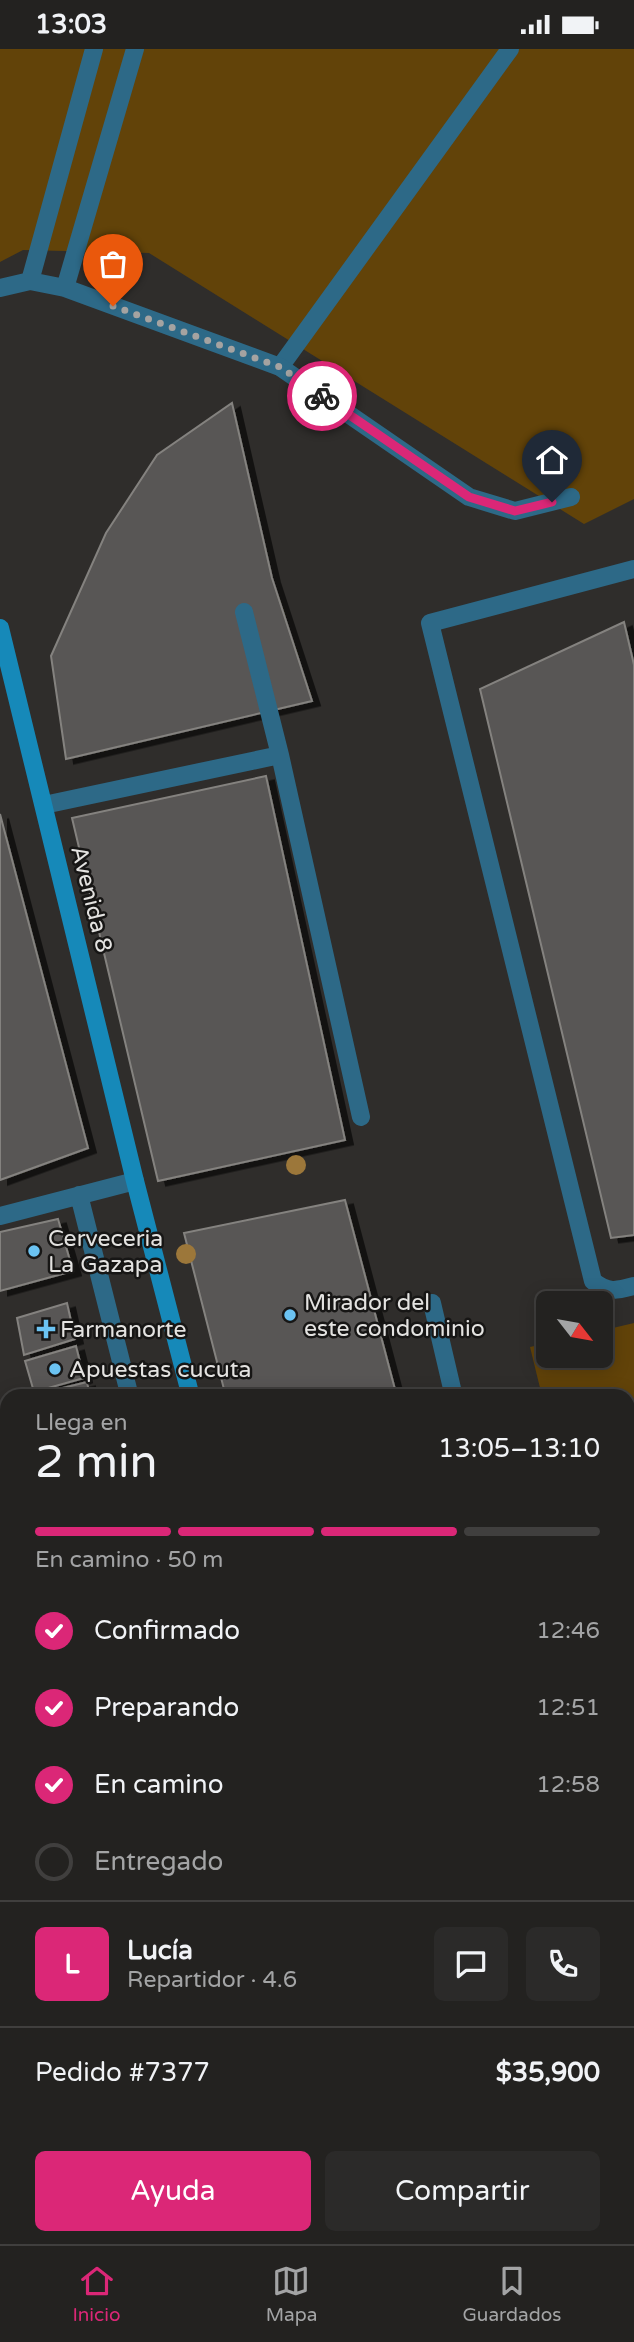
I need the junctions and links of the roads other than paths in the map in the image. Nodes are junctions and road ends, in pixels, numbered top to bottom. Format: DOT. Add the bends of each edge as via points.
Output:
graph roads {
  1 [pos="94,49"];
  2 [pos="135,49"];
  3 [pos="510,49"];
  4 [pos="30,281"];
  5 [pos="0,288"];
  6 [pos="65,288"];
  7 [pos="280,367"];
  8 [pos="571,497"];
  9 [pos="634,569"];
  10 [pos="244,612"];
  11 [pos="0,628"];
  12 [pos="280,755"];
  13 [pos="44,805"];
  14 [pos="361,1117"];
  15 [pos="135,1181"];
  16 [pos="79,1195"];
  17 [pos="0,1216"];
  18 [pos="634,1286"];
  19 [pos="432,1303"];
  20 [pos="128,1389"];
  21 [pos="189,1389"];
  22 [pos="452,1389"];
  1 -- 4 [label="street"];
  2 -- 6 [label="street"];
  3 -- 7 [label="street"];
  4 -- 5 [label="street"];
  4 -- 6 [label="street"];
  6 -- 7 [label="street"];
  7 -- 8 [label="street" via="469,497 515,511"];
  9 -- 18 [label="street" via="430,623 593,1281 603,1289 617,1291"];
  10 -- 12 [label="street"];
  11 -- 13 [label="street, Avenida 8"];
  12 -- 13 [label="street"];
  12 -- 14 [label="street"];
  13 -- 15 [label="street, Avenida 8"];
  15 -- 16 [label="street"];
  15 -- 21 [label="street, Avenida 8"];
  16 -- 17 [label="street"];
  16 -- 20 [label="street"];
  19 -- 22 [label="street"];
}
